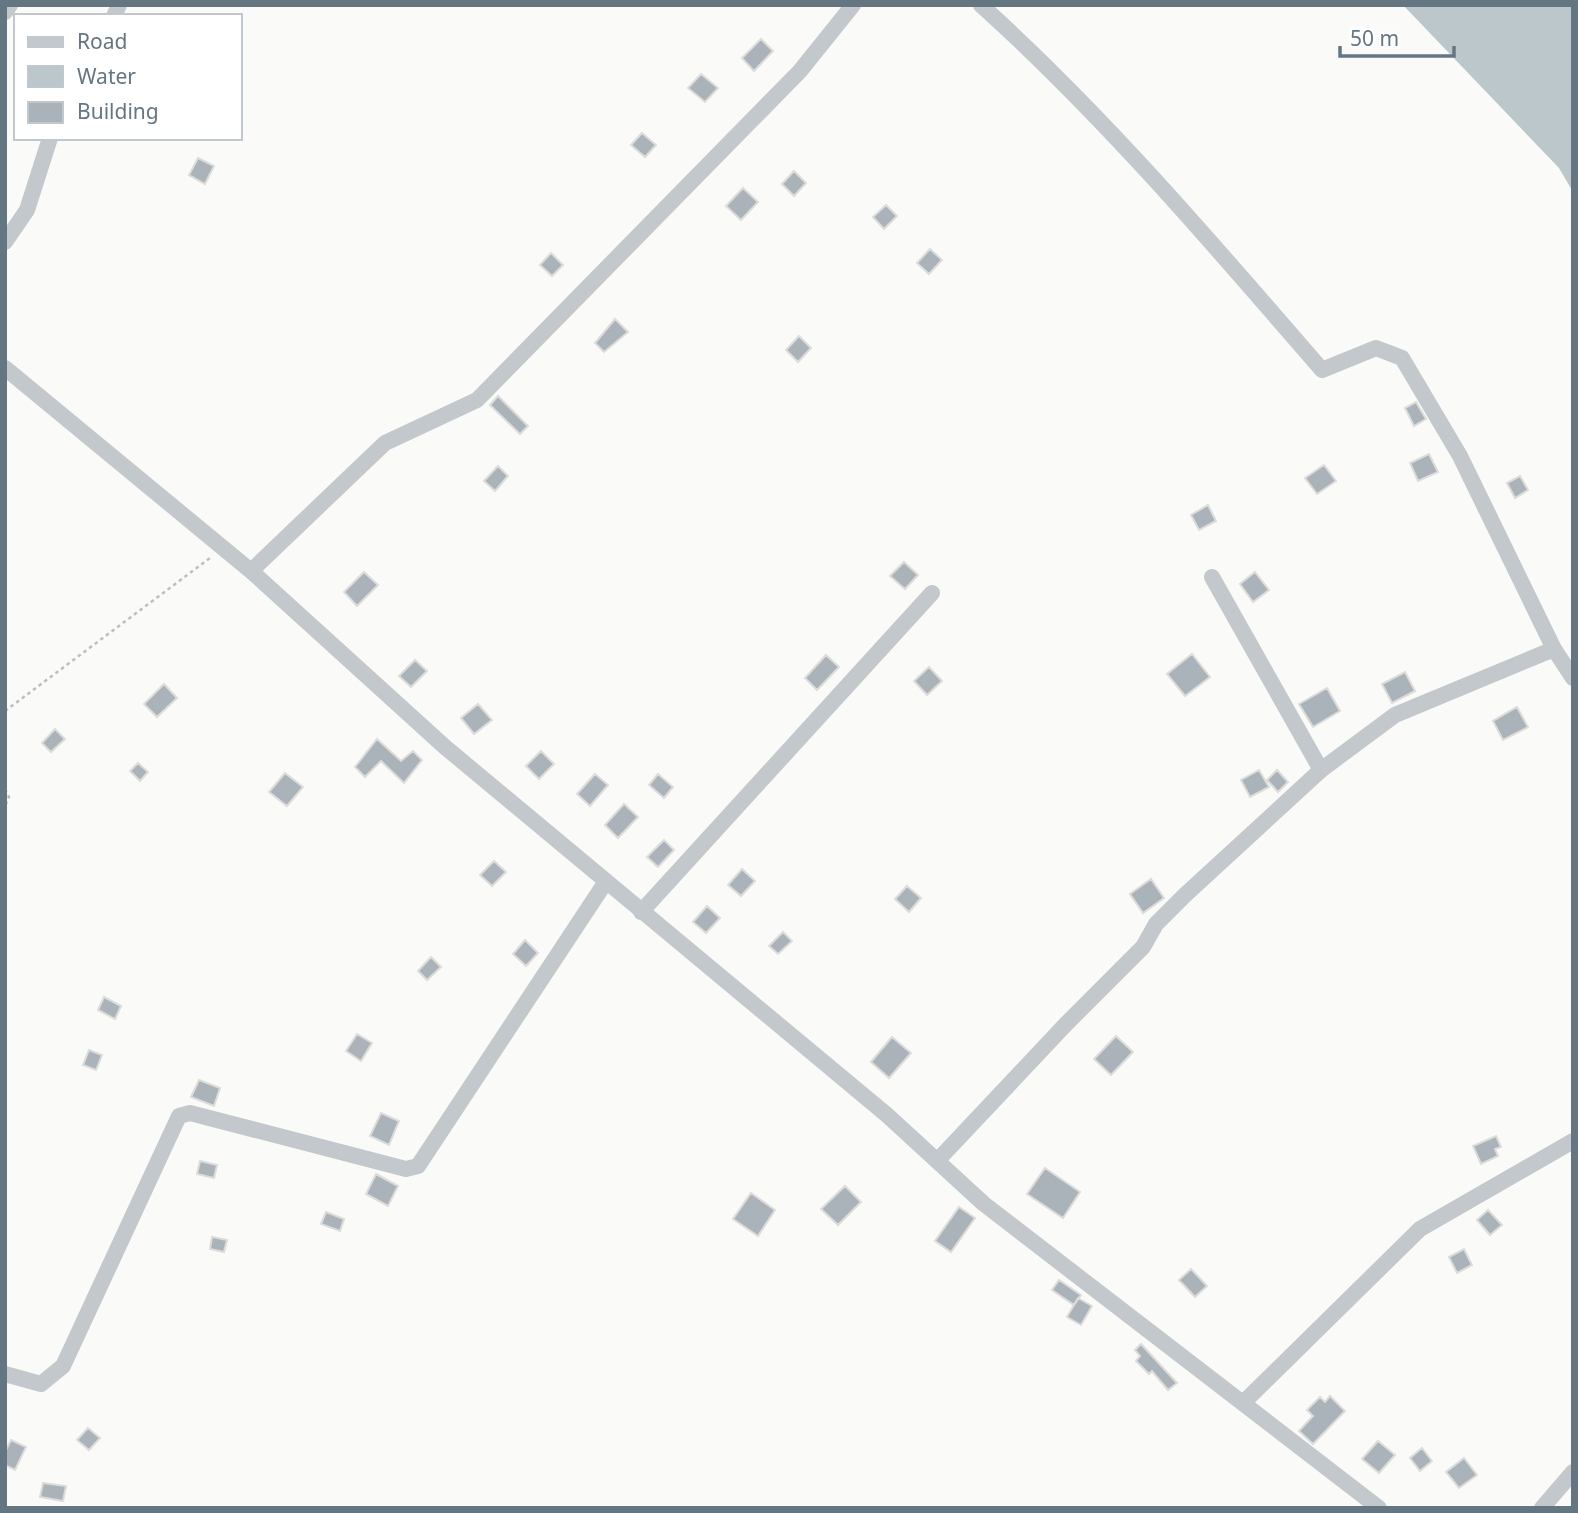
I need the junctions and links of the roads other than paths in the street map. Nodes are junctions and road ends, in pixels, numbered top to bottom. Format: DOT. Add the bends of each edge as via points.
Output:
graph roads {
  1 [pos="10,5"];
  2 [pos="853,5"];
  3 [pos="981,5"];
  4 [pos="5,12"];
  5 [pos="49,140"];
  6 [pos="5,242"];
  7 [pos="5,368"];
  8 [pos="251,571"];
  9 [pos="1212,577"];
  10 [pos="932,593"];
  11 [pos="1554,649"];
  12 [pos="1573,678"];
  13 [pos="1321,770"];
  14 [pos="605,883"];
  15 [pos="641,912"];
  16 [pos="1573,1141"];
  17 [pos="937,1161"];
  18 [pos="5,1374"];
  19 [pos="1243,1403"];
  20 [pos="1573,1472"];
  21 [pos="1379,1508"];
  22 [pos="1542,1508"];
  1 -- 4 [label="street"];
  2 -- 8 [label="street" via="800,71 477,400 385,443"];
  3 -- 11 [label="street" via="1192,219 1322,370 1376,348 1402,358 1460,456"];
  5 -- 6 [label="street" via="27,210"];
  7 -- 8 [label="street"];
  8 -- 14 [label="street" via="445,747"];
  9 -- 13 [label="street"];
  10 -- 15 [label="street"];
  11 -- 12 [label="street"];
  11 -- 13 [label="street" via="1395,715"];
  13 -- 17 [label="street" via="1156,924 1143,947"];
  14 -- 15 [label="street"];
  14 -- 18 [label="street" via="418,1166 407,1169 190,1113 179,1116 63,1366 41,1384"];
  15 -- 17 [label="street"];
  16 -- 19 [label="street" via="1420,1229"];
  17 -- 19 [label="street" via="984,1204"];
  19 -- 21 [label="street"];
  20 -- 22 [label="street"];
}
